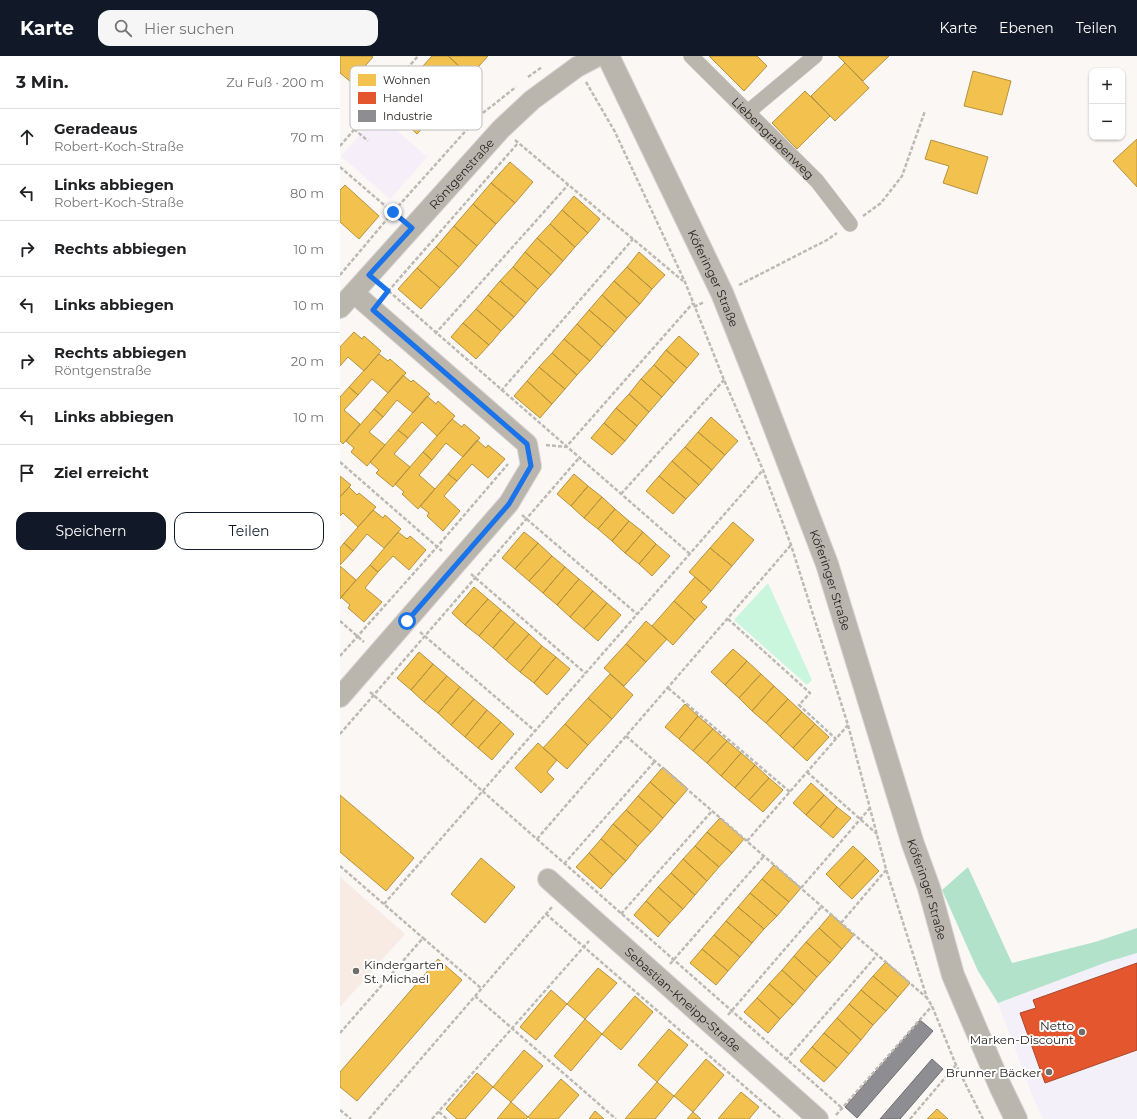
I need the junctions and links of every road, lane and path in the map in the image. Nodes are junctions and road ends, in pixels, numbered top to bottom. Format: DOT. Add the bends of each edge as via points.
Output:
graph roads {
  1 [pos="418,56"];
  2 [pos="598,56"];
  3 [pos="608,56"];
  4 [pos="691,56"];
  5 [pos="815,56"];
  6 [pos="547,64"];
  7 [pos="409,66"];
  8 [pos="578,67"];
  9 [pos="522,82"];
  10 [pos="516,87"];
  11 [pos="925,111"];
  12 [pos="748,112"];
  13 [pos="482,114"];
  14 [pos="501,129"];
  15 [pos="353,130"];
  16 [pos="355,130"];
  17 [pos="466,130"];
  18 [pos="368,141"];
  19 [pos="518,143"];
  20 [pos="340,146"];
  21 [pos="340,167"];
  22 [pos="568,185"];
  23 [pos="393,212"];
  24 [pos="850,224"];
  25 [pos="412,228"];
  26 [pos="633,239"];
  27 [pos="340,275"];
  28 [pos="369,275"];
  29 [pos="685,282"];
  30 [pos="388,291"];
  31 [pos="354,293"];
  32 [pos="722,293"];
  33 [pos="693,303"];
  34 [pos="694,306"];
  35 [pos="340,308"];
  36 [pos="373,310"];
  37 [pos="436,333"];
  38 [pos="420,351"];
  39 [pos="724,380"];
  40 [pos="501,390"];
  41 [pos="486,408"];
  42 [pos="527,444"];
  43 [pos="566,446"];
  44 [pos="579,458"];
  45 [pos="340,462"];
  46 [pos="763,470"];
  47 [pos="621,494"];
  48 [pos="509,504"];
  49 [pos="527,518"];
  50 [pos="791,545"];
  51 [pos="437,547"];
  52 [pos="690,554"];
  53 [pos="457,564"];
  54 [pos="476,577"];
  55 [pos="637,614"];
  56 [pos="728,618"];
  57 [pos="340,621"];
  58 [pos="407,621"];
  59 [pos="358,636"];
  60 [pos="425,636"];
  61 [pos="378,654"];
  62 [pos="340,656"];
  63 [pos="585,673"];
  64 [pos="355,680"];
  65 [pos="668,688"];
  66 [pos="373,696"];
  67 [pos="340,697"];
  68 [pos="848,725"];
  69 [pos="535,731"];
  70 [pos="340,734"];
  71 [pos="626,736"];
  72 [pos="836,739"];
  73 [pos="655,761"];
  74 [pos="807,772"];
  75 [pos="482,791"];
  76 [pos="790,792"];
  77 [pos="870,808"];
  78 [pos="712,811"];
  79 [pos="860,819"];
  80 [pos="877,835"];
  81 [pos="537,839"];
  82 [pos="747,841"];
  83 [pos="764,856"];
  84 [pos="564,863"];
  85 [pos="340,866"];
  86 [pos="886,869"];
  87 [pos="548,879"];
  88 [pos="801,888"];
  89 [pos="564,893"];
  90 [pos="384,904"];
  91 [pos="822,906"];
  92 [pos="546,914"];
  93 [pos="621,914"];
  94 [pos="841,923"];
  95 [pos="604,929"];
  96 [pos="423,938"];
  97 [pos="584,947"];
  98 [pos="877,955"];
  99 [pos="674,960"];
  100 [pos="659,978"];
  101 [pos="482,988"];
  102 [pos="475,996"];
  103 [pos="927,998"];
  104 [pos="932,1006"];
  105 [pos="732,1011"];
  106 [pos="512,1028"];
  107 [pos="716,1028"];
  108 [pos="340,1033"];
  109 [pos="786,1059"];
  110 [pos="956,1065"];
  111 [pos="770,1077"];
  112 [pos="842,1108"];
  113 [pos="340,1110"];
  114 [pos="438,1112"];
  115 [pos="351,1119"];
  116 [pos="369,1119"];
  117 [pos="432,1119"];
  118 [pos="447,1119"];
  119 [pos="616,1119"];
  120 [pos="782,1119"];
  121 [pos="818,1119"];
  122 [pos="833,1119"];
  123 [pos="910,1119"];
  124 [pos="983,1119"];
  125 [pos="1016,1119"];
  1 -- 7 [label="path"];
  2 -- 8 [label="street, Röntgenstraße"];
  3 -- 32 [label="street, Köferinger Straße"];
  4 -- 12 [label="street, Liebengrabenweg"];
  5 -- 12 [label="street"];
  6 -- 9 [label="path"];
  8 -- 14 [label="street, Röntgenstraße" via="532,100"];
  8 -- 29 [label="path" via="615,132"];
  10 -- 13 [label="path"];
  11 -- 24 [label="path" via="902,176 881,203"];
  12 -- 24 [label="street, Liebengrabenweg" via="817,181"];
  14 -- 19 [label="path"];
  14 -- 25 [label="street, Röntgenstraße"];
  15 -- 20 [label="path"];
  16 -- 18 [label="path"];
  17 -- 23 [label="path"];
  19 -- 22 [label="path"];
  19 -- 30 [label="path"];
  21 -- 23 [label="path"];
  22 -- 26 [label="path"];
  22 -- 37 [label="path"];
  23 -- 25 [label="path"];
  23 -- 27 [label="path"];
  24 -- 32 [label="path" via="827,240"];
  25 -- 28 [label="street, Röntgenstraße"];
  26 -- 29 [label="path"];
  26 -- 40 [label="path"];
  28 -- 30 [label="path"];
  28 -- 31 [label="street, Röntgenstraße"];
  29 -- 33 [label="path"];
  30 -- 36 [label="path"];
  30 -- 37 [label="path"];
  31 -- 35 [label="street, Röntgenstraße"];
  31 -- 36 [label="street"];
  32 -- 34 [label="path"];
  32 -- 125 [label="street, Köferinger Straße" via="827,564 913,844 929,888 953,974"];
  33 -- 34 [label="path"];
  33 -- 43 [label="path"];
  34 -- 39 [label="path"];
  36 -- 38 [label="street"];
  37 -- 38 [label="path"];
  37 -- 40 [label="path"];
  38 -- 41 [label="street"];
  39 -- 46 [label="path"];
  39 -- 47 [label="path"];
  40 -- 41 [label="path"];
  40 -- 43 [label="path"];
  41 -- 42 [label="street"];
  42 -- 43 [label="path"];
  42 -- 48 [label="street" via="531,466"];
  42 -- 51 [label="path"];
  43 -- 44 [label="path"];
  44 -- 47 [label="path"];
  44 -- 49 [label="path"];
  45 -- 51 [label="path"];
  46 -- 50 [label="path"];
  46 -- 52 [label="path"];
  47 -- 52 [label="path"];
  48 -- 49 [label="path"];
  48 -- 53 [label="street"];
  49 -- 54 [label="path"];
  49 -- 55 [label="path"];
  50 -- 56 [label="path"];
  50 -- 68 [label="path"];
  51 -- 53 [label="path"];
  51 -- 59 [label="path"];
  52 -- 55 [label="path"];
  53 -- 54 [label="path"];
  53 -- 58 [label="street"];
  54 -- 60 [label="path"];
  54 -- 63 [label="path"];
  55 -- 63 [label="path"];
  56 -- 65 [label="path"];
  56 -- 72 [label="path" via="810,692 799,704"];
  57 -- 59 [label="path"];
  58 -- 60 [label="path"];
  58 -- 61 [label="street"];
  59 -- 61 [label="path"];
  59 -- 62 [label="path"];
  60 -- 66 [label="path"];
  60 -- 69 [label="path"];
  61 -- 64 [label="street"];
  63 -- 69 [label="path"];
  64 -- 66 [label="path"];
  64 -- 67 [label="street"];
  65 -- 71 [label="path"];
  65 -- 76 [label="path"];
  66 -- 70 [label="path"];
  66 -- 75 [label="path"];
  68 -- 72 [label="path"];
  68 -- 77 [label="path"];
  69 -- 75 [label="path"];
  71 -- 73 [label="path"];
  71 -- 81 [label="path"];
  72 -- 74 [label="path"];
  73 -- 78 [label="path"];
  73 -- 84 [label="path"];
  74 -- 76 [label="path"];
  74 -- 79 [label="path"];
  75 -- 81 [label="path"];
  75 -- 90 [label="path"];
  76 -- 82 [label="path"];
  77 -- 79 [label="path"];
  77 -- 80 [label="path"];
  78 -- 82 [label="path"];
  78 -- 93 [label="path"];
  79 -- 80 [label="path"];
  79 -- 88 [label="path"];
  80 -- 86 [label="path"];
  81 -- 84 [label="path"];
  82 -- 83 [label="path"];
  83 -- 88 [label="path"];
  83 -- 99 [label="path"];
  84 -- 87 [label="path"];
  84 -- 93 [label="path"];
  85 -- 90 [label="path"];
  86 -- 94 [label="path"];
  86 -- 103 [label="path"];
  87 -- 89 [label="street, Sebastian-Kneipp-Straße"];
  88 -- 91 [label="path"];
  89 -- 92 [label="path"];
  89 -- 95 [label="street, Sebastian-Kneipp-Straße"];
  90 -- 96 [label="path"];
  91 -- 94 [label="path"];
  91 -- 105 [label="path"];
  92 -- 97 [label="path"];
  92 -- 101 [label="path"];
  93 -- 95 [label="path"];
  93 -- 99 [label="path"];
  94 -- 98 [label="path"];
  95 -- 97 [label="path"];
  95 -- 100 [label="street, Sebastian-Kneipp-Straße"];
  96 -- 101 [label="path"];
  96 -- 108 [label="path"];
  97 -- 106 [label="path"];
  97 -- 120 [label="path"];
  98 -- 103 [label="path"];
  98 -- 109 [label="path"];
  99 -- 100 [label="path"];
  99 -- 105 [label="path"];
  100 -- 107 [label="street, Sebastian-Kneipp-Straße"];
  101 -- 102 [label="path"];
  102 -- 106 [label="path"];
  102 -- 116 [label="path"];
  103 -- 104 [label="path"];
  104 -- 110 [label="path"];
  104 -- 112 [label="path"];
  105 -- 107 [label="path"];
  105 -- 109 [label="path"];
  106 -- 114 [label="path"];
  106 -- 119 [label="path"];
  107 -- 111 [label="street, Sebastian-Kneipp-Straße"];
  109 -- 111 [label="path"];
  109 -- 112 [label="path"];
  110 -- 123 [label="path"];
  110 -- 124 [label="path"];
  111 -- 121 [label="street, Sebastian-Kneipp-Straße"];
  112 -- 122 [label="path"];
  113 -- 115 [label="path"];
  114 -- 117 [label="path"];
  114 -- 118 [label="path"];
}
